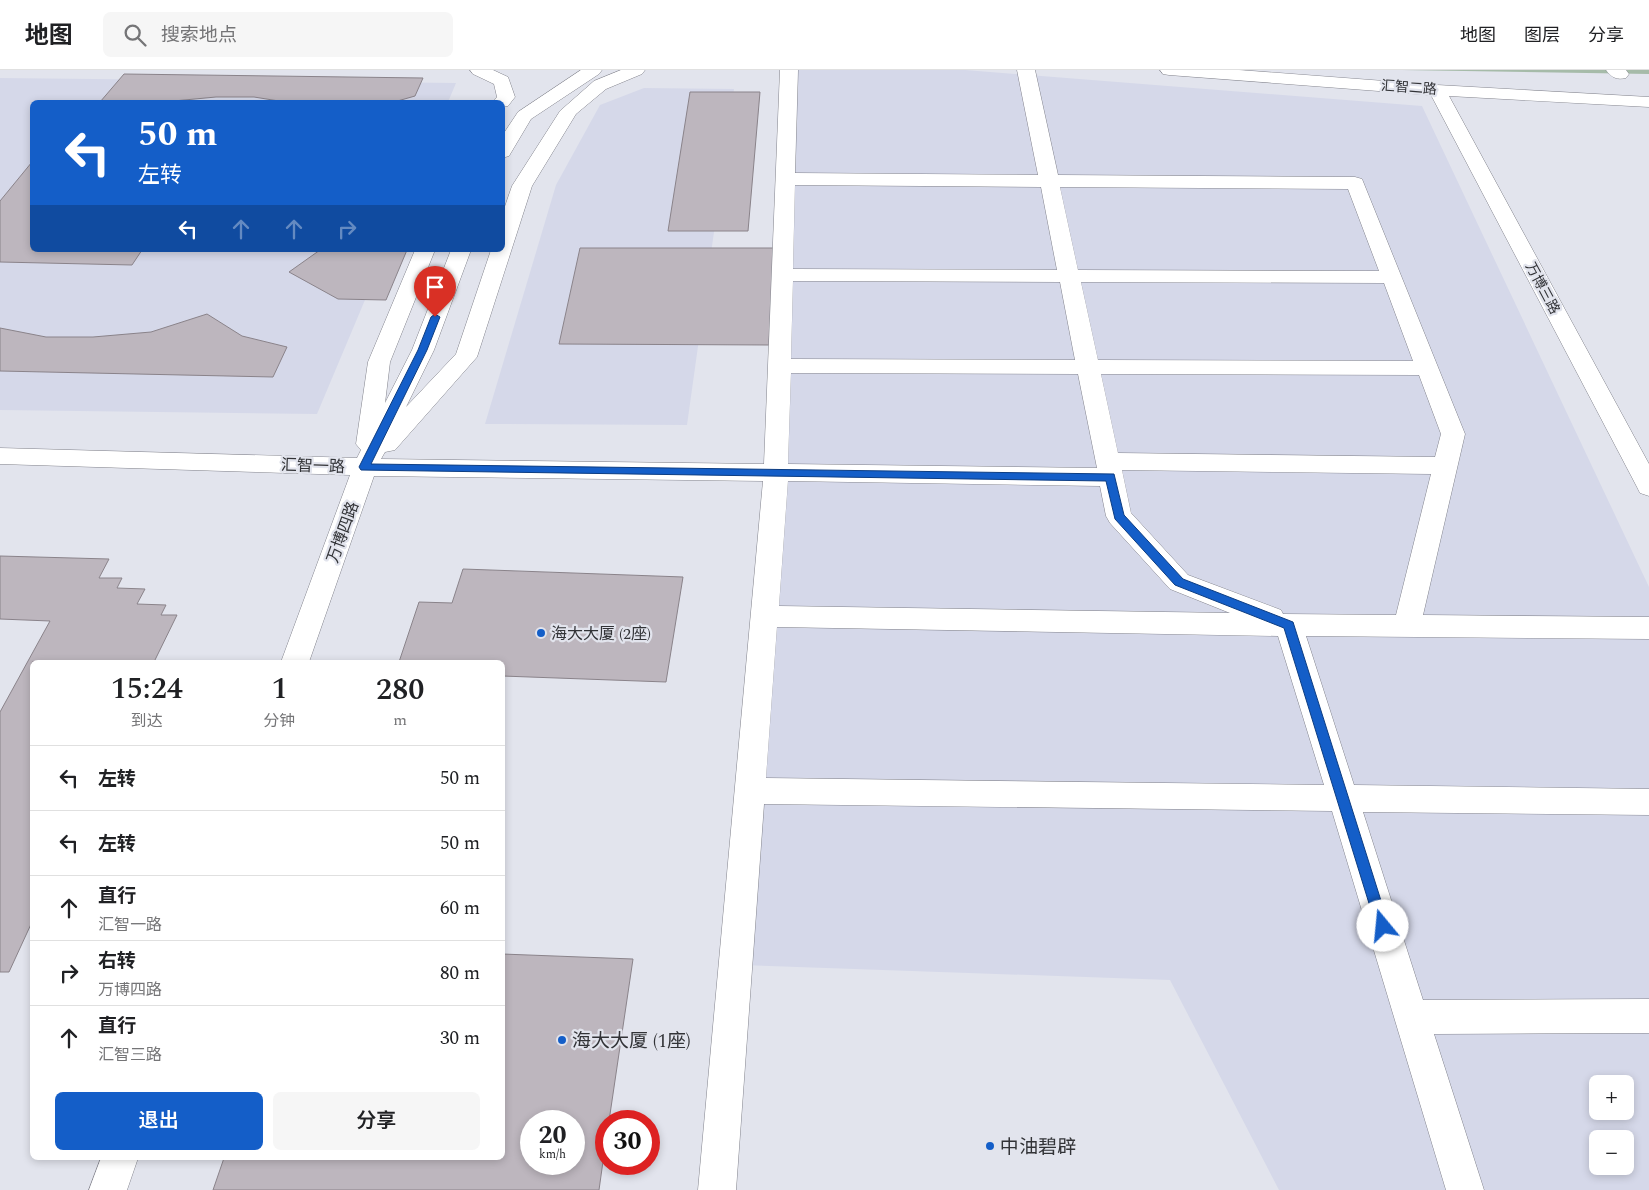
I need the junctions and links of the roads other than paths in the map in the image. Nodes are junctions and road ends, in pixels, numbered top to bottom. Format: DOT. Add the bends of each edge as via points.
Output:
graph roads {
  1 [pos="479,70"];
  2 [pos="593,70"];
  3 [pos="636,70"];
  4 [pos="789,70"];
  5 [pos="1026,70"];
  6 [pos="1169,70"];
  7 [pos="1393,70"];
  8 [pos="1442,85"];
  9 [pos="1400,87"];
  10 [pos="504,100"];
  11 [pos="1649,102"];
  12 [pos="505,147"];
  13 [pos="786,180"];
  14 [pos="1049,181"];
  15 [pos="505,239"];
  16 [pos="424,252"];
  17 [pos="460,252"];
  18 [pos="501,252"];
  19 [pos="782,275"];
  20 [pos="1069,276"];
  21 [pos="1391,277"];
  22 [pos="780,366"];
  23 [pos="1088,367"];
  24 [pos="1427,368"];
  25 [pos="0,456"];
  26 [pos="1445,466"];
  27 [pos="364,467"];
  28 [pos="1109,469"];
  29 [pos="776,472"];
  30 [pos="1649,487"];
  31 [pos="764,616"];
  32 [pos="1289,625"];
  33 [pos="1407,626"];
  34 [pos="1649,628"];
  35 [pos="296,660"];
  36 [pos="750,791"];
  37 [pos="1343,798"];
  38 [pos="1649,802"];
  39 [pos="1649,1016"];
  40 [pos="1411,1017"];
  41 [pos="119,1160"];
  42 [pos="108,1190"];
  43 [pos="717,1190"];
  44 [pos="1465,1190"];
  1 -- 10 [label="street" via="502,81 506,97"];
  2 -- 12 [label="street" via="524,116"];
  3 -- 15 [label="street" via="600,85 570,111 522,186"];
  4 -- 13 [label="street"];
  5 -- 14 [label="street"];
  6 -- 9 [label="street, 汇智二路"];
  7 -- 9 [label="street"];
  8 -- 9 [label="street, 汇智二路"];
  8 -- 11 [label="street, 汇智二路"];
  8 -- 30 [label="street, 万博三路"];
  13 -- 14 [label="street"];
  13 -- 19 [label="street"];
  14 -- 20 [label="street"];
  14 -- 21 [label="street" via="1355,183"];
  16 -- 27 [label="street" via="379,362"];
  17 -- 27 [label="street, 万博四路" via="423,350"];
  18 -- 27 [label="street" via="466,357"];
  19 -- 20 [label="street"];
  19 -- 22 [label="street"];
  20 -- 21 [label="street"];
  20 -- 23 [label="street"];
  21 -- 24 [label="street"];
  22 -- 23 [label="street"];
  22 -- 29 [label="street"];
  23 -- 24 [label="street"];
  23 -- 28 [label="street"];
  24 -- 26 [label="street" via="1453,434"];
  25 -- 27 [label="street, 汇智一路"];
  26 -- 28 [label="street, 汇智一路"];
  26 -- 33 [label="street"];
  27 -- 29 [label="street, 汇智一路"];
  27 -- 35 [label="street, 万博四路"];
  28 -- 29 [label="street, 汇智一路"];
  28 -- 32 [label="street" via="1119,516 1179,582"];
  29 -- 31 [label="street"];
  31 -- 32 [label="street"];
  31 -- 36 [label="street"];
  32 -- 33 [label="street"];
  32 -- 37 [label="street"];
  33 -- 34 [label="street"];
  36 -- 37 [label="street"];
  36 -- 43 [label="street"];
  37 -- 38 [label="street"];
  37 -- 40 [label="street"];
  39 -- 40 [label="street"];
  40 -- 44 [label="street"];
  41 -- 42 [label="street"];
}
